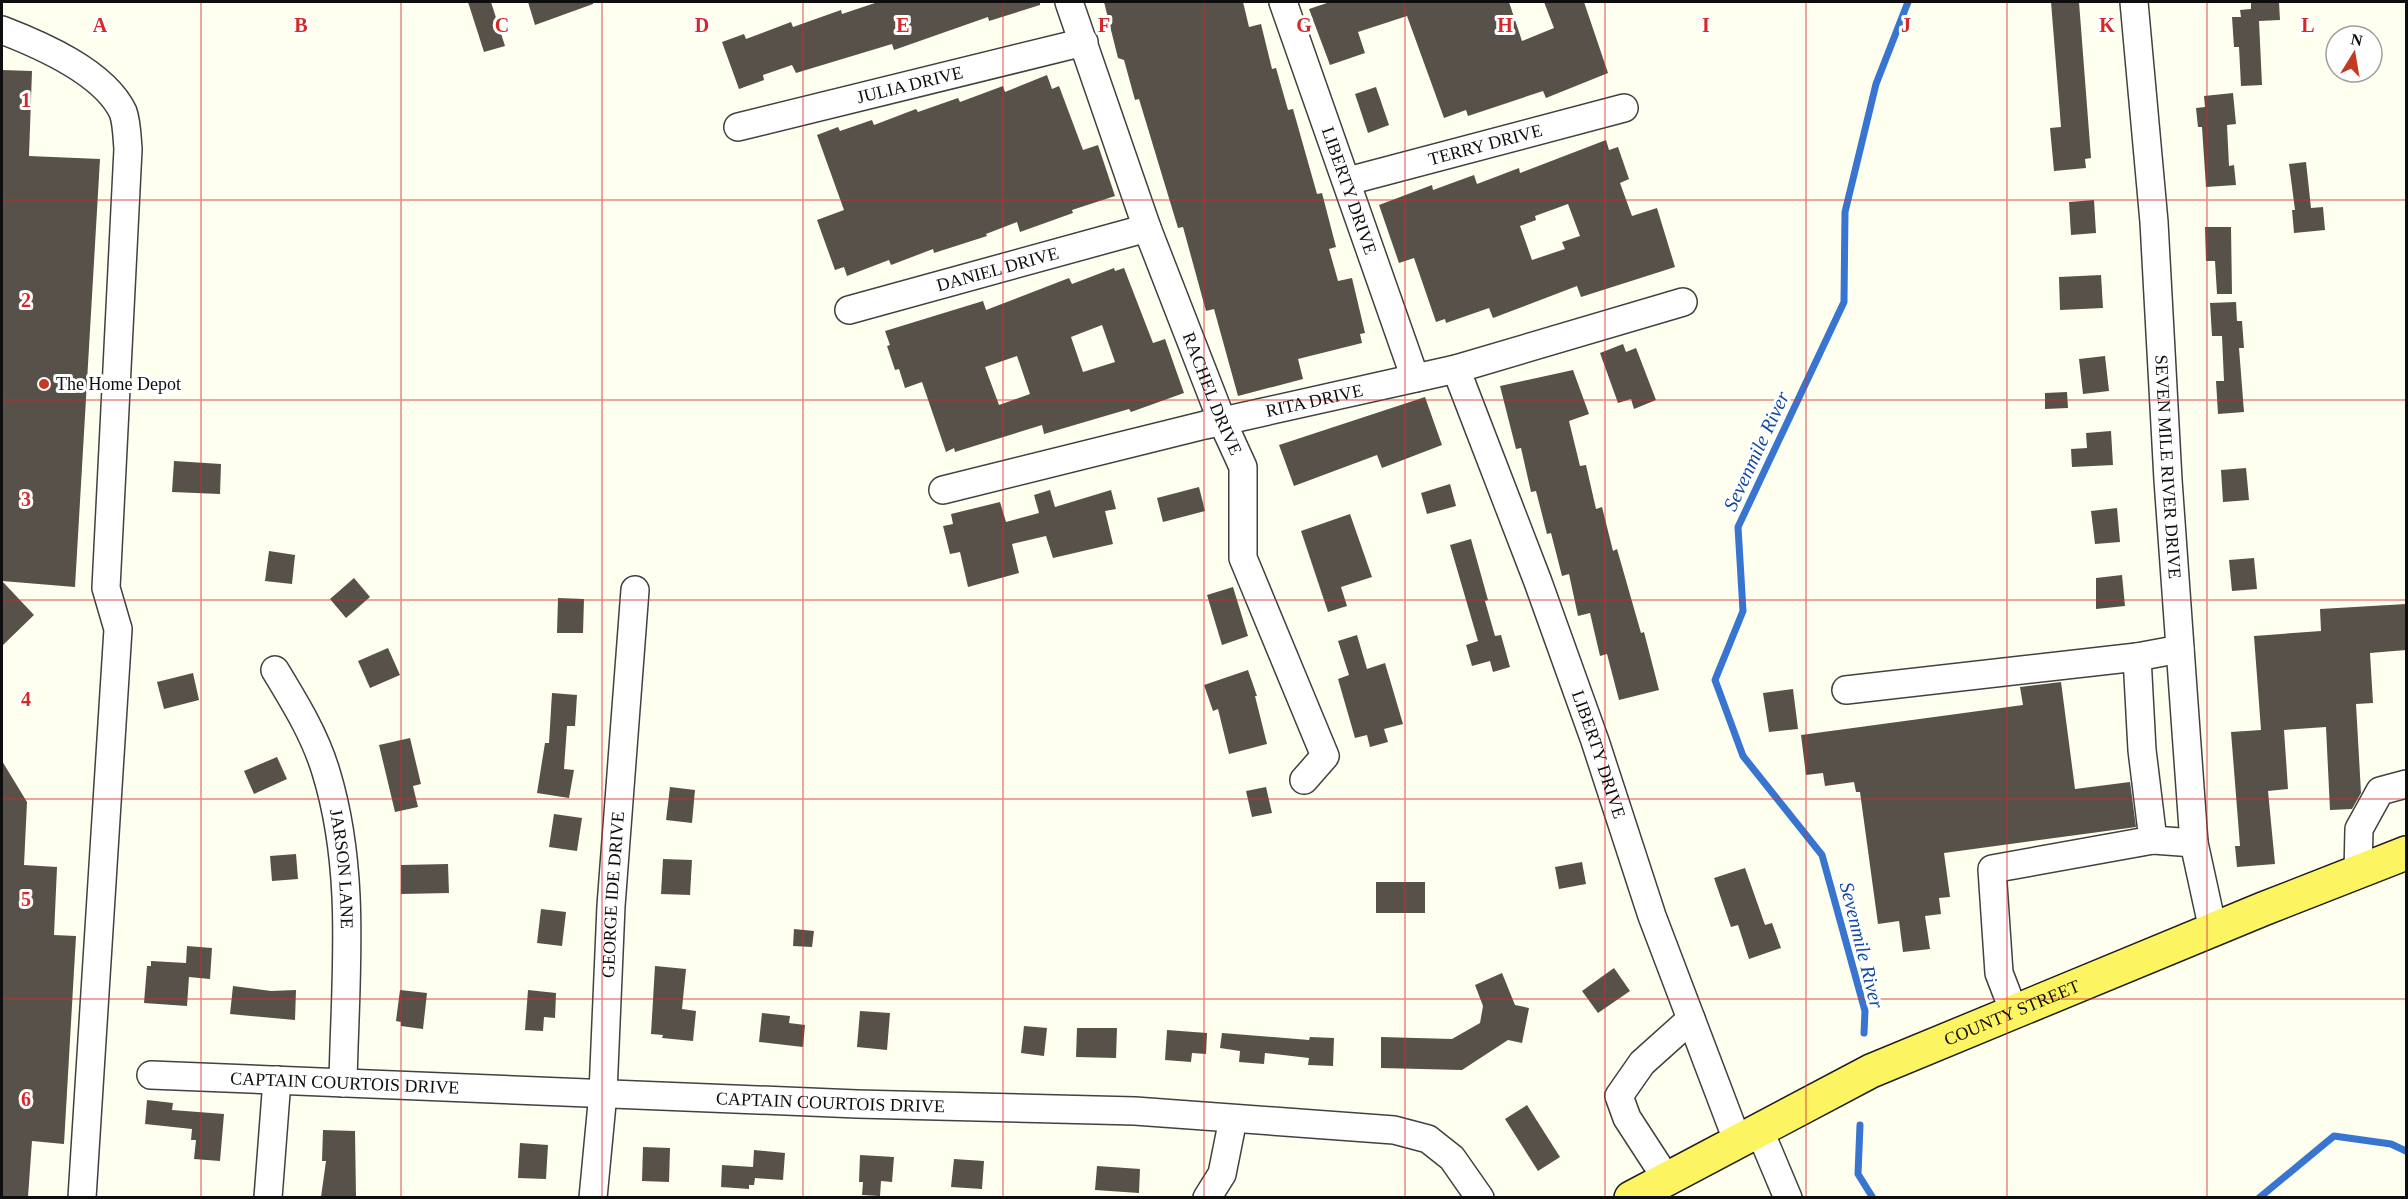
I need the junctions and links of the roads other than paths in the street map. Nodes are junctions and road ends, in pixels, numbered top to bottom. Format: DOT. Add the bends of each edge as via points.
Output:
graph roads {
  1 [pos="1069,2"];
  2 [pos="1283,2"];
  3 [pos="2134,2"];
  4 [pos="2,30"];
  5 [pos="1084,42"];
  6 [pos="1624,108"];
  7 [pos="738,127"];
  8 [pos="1348,181"];
  9 [pos="1147,228"];
  10 [pos="1683,302"];
  11 [pos="849,310"];
  12 [pos="1456,369"];
  13 [pos="1415,378"];
  14 [pos="1222,421"];
  15 [pos="943,490"];
  16 [pos="635,590"];
  17 [pos="2180,649"];
  18 [pos="2137,657"];
  19 [pos="275,670"];
  20 [pos="1846,690"];
  21 [pos="2187,743"];
  22 [pos="2142,750"];
  23 [pos="1304,780"];
  24 [pos="2406,784"];
  25 [pos="2153,840"];
  26 [pos="2194,843"];
  27 [pos="2406,854"];
  28 [pos="2358,872"];
  29 [pos="2213,930"];
  30 [pos="2014,1012"];
  31 [pos="1691,1019"];
  32 [pos="151,1075"];
  33 [pos="277,1080"];
  34 [pos="342,1083"];
  35 [pos="603,1093"];
  36 [pos="1233,1119"];
  37 [pos="1748,1135"];
  38 [pos="1666,1178"];
  39 [pos="82,1197"];
  40 [pos="268,1197"];
  41 [pos="593,1197"];
  42 [pos="1207,1197"];
  43 [pos="1480,1197"];
  44 [pos="1631,1197"];
  45 [pos="1788,1197"];
  1 -- 5 [label="street, RACHEL DRIVE"];
  2 -- 8 [label="street, LIBERTY DRIVE"];
  3 -- 17 [label="street, SEVEN MILE RIVER DRIVE" via="2154,222"];
  4 -- 39 [label="street" via="50,51 99,83 124,114 128,149 105,588 118,629"];
  5 -- 7 [label="street, JULIA DRIVE"];
  5 -- 9 [label="street, RACHEL DRIVE"];
  6 -- 8 [label="street, TERRY DRIVE"];
  8 -- 13 [label="street, LIBERTY DRIVE"];
  9 -- 11 [label="street, DANIEL DRIVE"];
  9 -- 14 [label="street, RACHEL DRIVE"];
  10 -- 12 [label="street, RITA DRIVE"];
  12 -- 13 [label="street, RITA DRIVE"];
  12 -- 31 [label="street, LIBERTY DRIVE" via="1538,582"];
  13 -- 14 [label="street, RITA DRIVE"];
  14 -- 15 [label="street, RITA DRIVE"];
  14 -- 23 [label="street, RACHEL DRIVE" via="1244,466 1243,558 1325,756"];
  16 -- 35 [label="street, GEORGE IDE DRIVE" via="611,906"];
  17 -- 18 [label="street"];
  17 -- 21 [label="street, SEVEN MILE RIVER DRIVE"];
  18 -- 20 [label="street"];
  18 -- 22 [label="street"];
  19 -- 34 [label="street, JARSON LANE" via="305,719 326,772 345,863 347,952"];
  21 -- 22 [label="street"];
  21 -- 26 [label="street, SEVEN MILE RIVER DRIVE"];
  22 -- 25 [label="street"];
  24 -- 28 [label="street" via="2380,791 2359,829"];
  25 -- 26 [label="street"];
  25 -- 30 [label="street" via="1992,869 1999,973"];
  26 -- 29 [label="street, SEVEN MILE RIVER DRIVE"];
  27 -- 28 [label="main road, COUNTY STREET"];
  28 -- 29 [label="main road, COUNTY STREET"];
  29 -- 30 [label="main road, COUNTY STREET"];
  30 -- 37 [label="main road, COUNTY STREET" via="1850,1081"];
  31 -- 37 [label="street, LIBERTY DRIVE"];
  31 -- 38 [label="street" via="1642,1063 1619,1096 1627,1118"];
  32 -- 33 [label="street, CAPTAIN COURTOIS DRIVE"];
  33 -- 34 [label="street, CAPTAIN COURTOIS DRIVE"];
  33 -- 40 [label="street"];
  34 -- 35 [label="street, CAPTAIN COURTOIS DRIVE"];
  35 -- 36 [label="street, CAPTAIN COURTOIS DRIVE" via="1135,1111"];
  35 -- 41 [label="street, GEORGE IDE DRIVE"];
  36 -- 42 [label="street" via="1222,1174"];
  36 -- 43 [label="street, CAPTAIN COURTOIS DRIVE" via="1394,1130 1428,1139 1452,1158"];
  37 -- 38 [label="main road, COUNTY STREET"];
  37 -- 45 [label="street, LIBERTY DRIVE"];
  38 -- 44 [label="main road, COUNTY STREET"];
}
